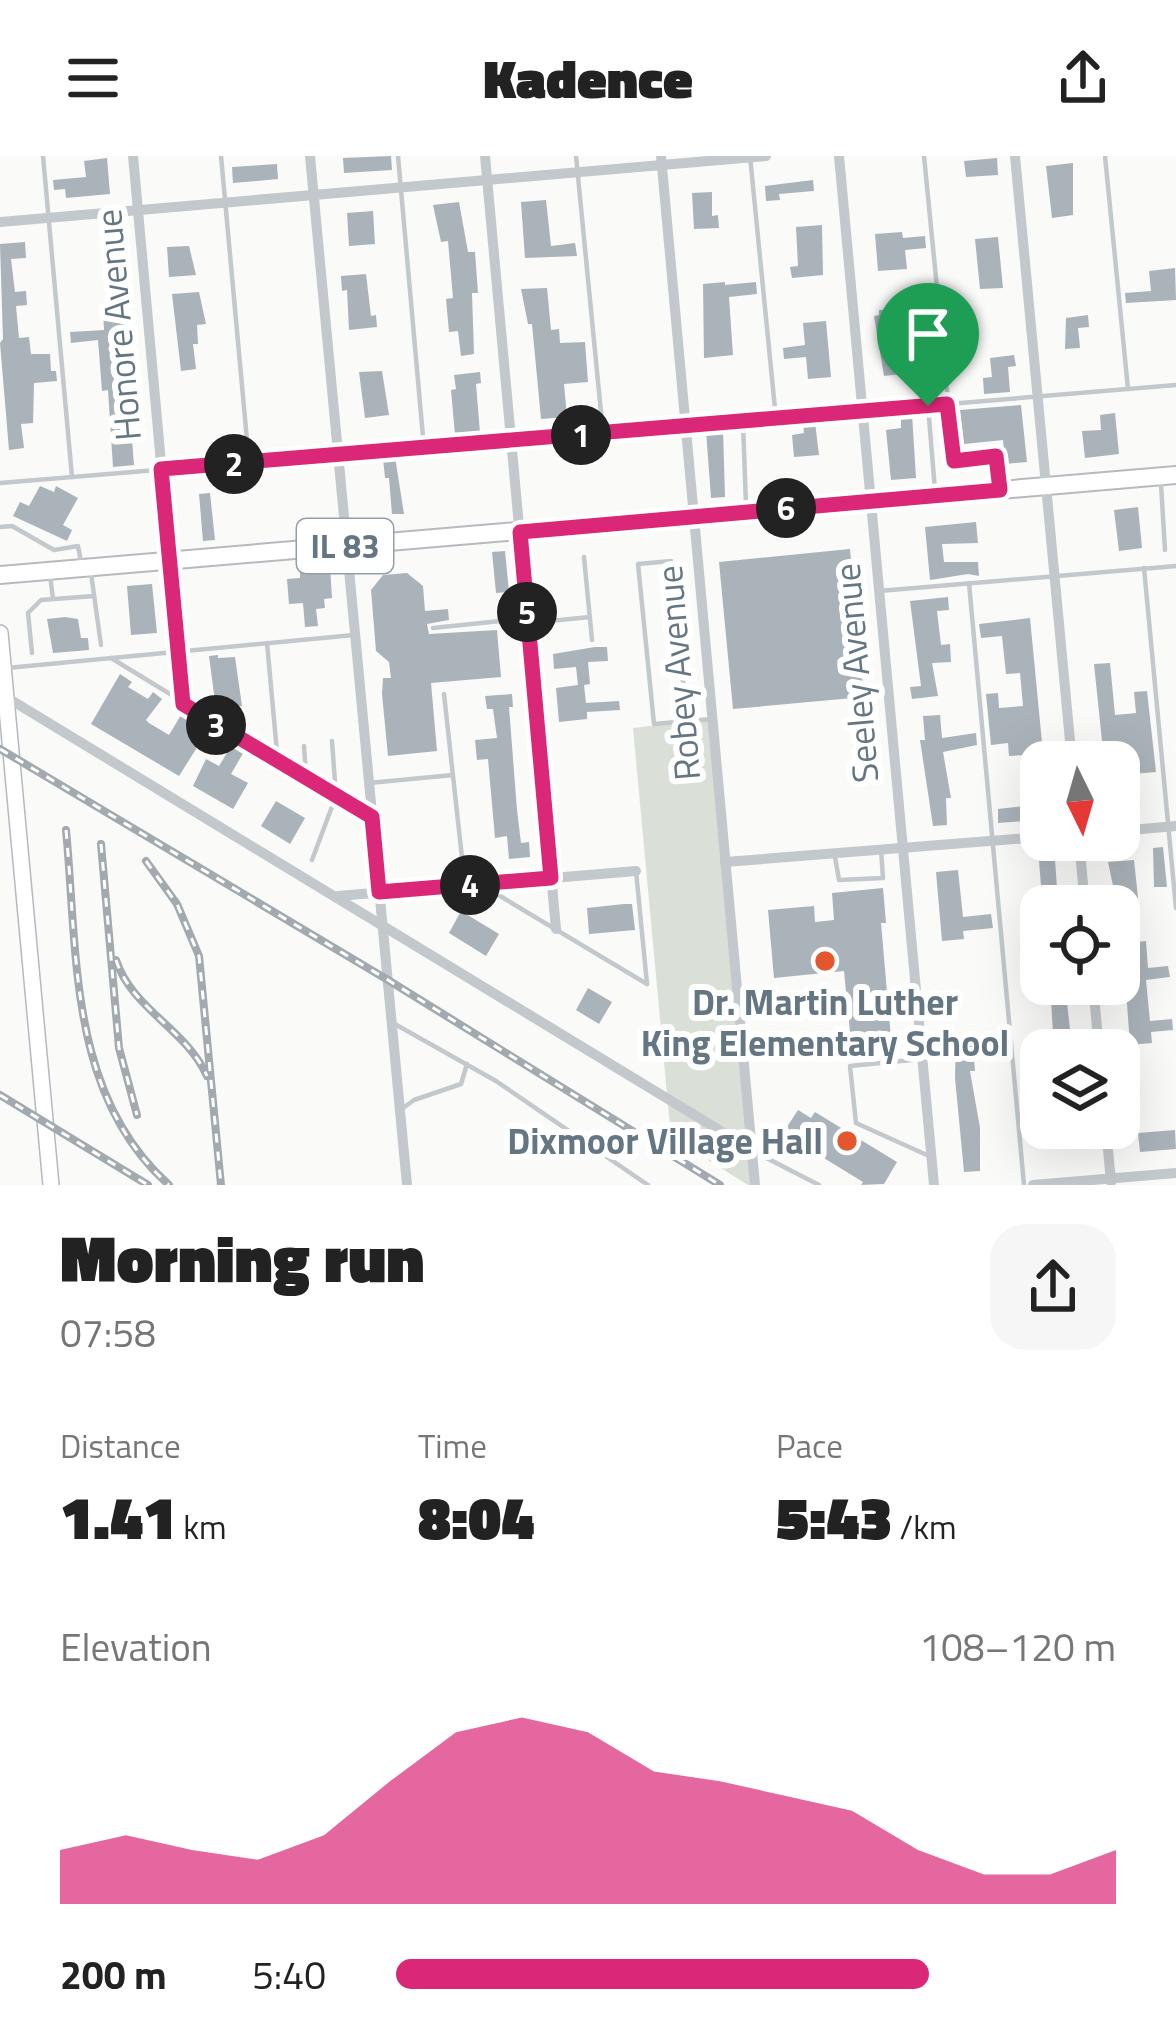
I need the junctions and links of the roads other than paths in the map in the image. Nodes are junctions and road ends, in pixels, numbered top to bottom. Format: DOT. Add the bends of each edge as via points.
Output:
graph roads {
  1 [pos="43,156"];
  2 [pos="133,156"];
  3 [pos="220,156"];
  4 [pos="310,156"];
  5 [pos="398,156"];
  6 [pos="485,156"];
  7 [pos="576,156"];
  8 [pos="766,156"];
  9 [pos="839,156"];
  10 [pos="924,156"];
  11 [pos="1015,156"];
  12 [pos="1105,156"];
  13 [pos="750,157"];
  14 [pos="662,160"];
  15 [pos="578,172"];
  16 [pos="487,180"];
  17 [pos="400,188"];
  18 [pos="314,195"];
  19 [pos="225,203"];
  20 [pos="138,210"];
  21 [pos="49,218"];
  22 [pos="0,222"];
  23 [pos="1176,385"];
  24 [pos="1128,389"];
  25 [pos="1038,397"];
  26 [pos="947,404"];
  27 [pos="928,406"];
  28 [pos="862,411"];
  29 [pos="776,419"];
  30 [pos="743,422"];
  31 [pos="686,426"];
  32 [pos="604,433"];
  33 [pos="511,440"];
  34 [pos="424,448"];
  35 [pos="337,455"];
  36 [pos="249,462"];
  37 [pos="161,469"];
  38 [pos="1168,476"];
  39 [pos="73,477"];
  40 [pos="0,483"];
  41 [pos="1046,486"];
  42 [pos="1000,490"];
  43 [pos="935,496"];
  44 [pos="871,501"];
  45 [pos="746,512"];
  46 [pos="694,516"];
  47 [pos="0,526"];
  48 [pos="520,532"];
  49 [pos="346,546"];
  50 [pos="1166,550"];
  51 [pos="584,557"];
  52 [pos="170,561"];
  53 [pos="1176,566"];
  54 [pos="86,568"];
  55 [pos="1144,568"];
  56 [pos="50,571"];
  57 [pos="0,574"];
  58 [pos="1054,576"];
  59 [pos="969,584"];
  60 [pos="879,591"];
  61 [pos="94,596"];
  62 [pos="53,599"];
  63 [pos="590,617"];
  64 [pos="528,621"];
  65 [pos="433,628"];
  66 [pos="354,635"];
  67 [pos="0,637"];
  68 [pos="592,640"];
  69 [pos="267,643"];
  70 [pos="101,645"];
  71 [pos="178,652"];
  72 [pos="32,653"];
  73 [pos="111,658"];
  74 [pos="3,668"];
  75 [pos="444,694"];
  76 [pos="6,697"];
  77 [pos="183,704"];
  78 [pos="712,719"];
  79 [pos="687,721"];
  80 [pos="332,740"];
  81 [pos="1070,741"];
  82 [pos="304,746"];
  83 [pos="278,763"];
  84 [pos="453,775"];
  85 [pos="307,779"];
  86 [pos="369,783"];
  87 [pos="336,796"];
  88 [pos="372,817"];
  89 [pos="1172,826"];
  90 [pos="1140,829"];
  91 [pos="1020,839"];
  92 [pos="992,841"];
  93 [pos="903,848"];
  94 [pos="881,850"];
  95 [pos="834,853"];
  96 [pos="312,860"];
  97 [pos="725,862"];
  98 [pos="636,871"];
  99 [pos="551,878"];
  100 [pos="480,884"];
  101 [pos="465,885"];
  102 [pos="379,892"];
  103 [pos="334,896"];
  104 [pos="1176,908"];
  105 [pos="382,925"];
  106 [pos="556,929"];
  107 [pos="393,1023"];
  108 [pos="922,1059"];
  109 [pos="467,1064"];
  110 [pos="401,1110"];
  111 [pos="1108,1149"];
  112 [pos="752,1150"];
  113 [pos="931,1157"];
  114 [pos="1176,1173"];
  115 [pos="1111,1182"];
  116 [pos="51,1185"];
  117 [pos="407,1185"];
  118 [pos="648,1185"];
  119 [pos="755,1185"];
  120 [pos="819,1185"];
  121 [pos="934,1185"];
  122 [pos="1024,1185"];
  123 [pos="1034,1185"];
  1 -- 21 [label="lane"];
  2 -- 20 [label="street, Honore Avenue"];
  3 -- 19 [label="lane"];
  4 -- 18 [label="street"];
  5 -- 17 [label="lane"];
  6 -- 16 [label="street"];
  7 -- 15 [label="lane"];
  8 -- 13 [label="street"];
  9 -- 28 [label="street, Seeley Avenue"];
  10 -- 26 [label="lane"];
  11 -- 25 [label="street"];
  12 -- 24 [label="lane"];
  13 -- 14 [label="street"];
  13 -- 29 [label="lane"];
  14 -- 15 [label="street"];
  14 -- 31 [label="street, Robey Avenue"];
  15 -- 16 [label="street"];
  15 -- 32 [label="lane"];
  16 -- 17 [label="street"];
  16 -- 33 [label="street"];
  17 -- 18 [label="street"];
  17 -- 34 [label="lane"];
  18 -- 19 [label="street"];
  18 -- 35 [label="street"];
  19 -- 20 [label="street"];
  19 -- 36 [label="lane"];
  20 -- 21 [label="street"];
  20 -- 37 [label="street, Honore Avenue"];
  21 -- 22 [label="street"];
  21 -- 39 [label="lane"];
  23 -- 24 [label="lane"];
  24 -- 25 [label="lane"];
  25 -- 26 [label="lane"];
  25 -- 41 [label="street"];
  26 -- 27 [label="lane"];
  26 -- 42 [label="lane" via="954,461 996,456"];
  27 -- 28 [label="lane"];
  27 -- 43 [label="lane"];
  28 -- 29 [label="lane"];
  28 -- 44 [label="street, Seeley Avenue"];
  29 -- 30 [label="lane"];
  30 -- 31 [label="lane"];
  30 -- 45 [label="lane"];
  31 -- 32 [label="lane"];
  31 -- 46 [label="street, Robey Avenue"];
  32 -- 33 [label="lane"];
  33 -- 34 [label="lane"];
  33 -- 48 [label="street"];
  34 -- 35 [label="lane"];
  35 -- 36 [label="lane"];
  35 -- 49 [label="street"];
  36 -- 37 [label="lane"];
  37 -- 39 [label="lane"];
  37 -- 52 [label="street, Honore Avenue"];
  38 -- 41 [label="main road, IL 83"];
  38 -- 50 [label="lane"];
  39 -- 40 [label="lane"];
  41 -- 42 [label="main road, IL 83"];
  41 -- 58 [label="street"];
  42 -- 43 [label="main road, IL 83"];
  43 -- 44 [label="main road, IL 83"];
  44 -- 45 [label="main road, IL 83"];
  44 -- 60 [label="street, Seeley Avenue"];
  45 -- 46 [label="main road, IL 83"];
  46 -- 48 [label="main road, IL 83"];
  46 -- 78 [label="street, Robey Avenue"];
  47 -- 54 [label="lane" via="54,550 77,546"];
  48 -- 49 [label="main road, IL 83"];
  48 -- 64 [label="street"];
  49 -- 52 [label="main road, IL 83"];
  49 -- 66 [label="street"];
  51 -- 63 [label="lane"];
  52 -- 54 [label="main road, IL 83"];
  52 -- 71 [label="street, Honore Avenue"];
  53 -- 55 [label="lane"];
  54 -- 56 [label="main road, IL 83"];
  54 -- 61 [label="lane"];
  55 -- 58 [label="lane"];
  55 -- 89 [label="lane"];
  56 -- 57 [label="main road, IL 83"];
  56 -- 62 [label="lane"];
  58 -- 59 [label="lane"];
  58 -- 81 [label="street"];
  59 -- 60 [label="lane"];
  59 -- 92 [label="lane"];
  60 -- 93 [label="street, Seeley Avenue"];
  61 -- 62 [label="lane"];
  61 -- 70 [label="lane"];
  62 -- 72 [label="lane" via="28,613"];
  63 -- 64 [label="lane"];
  63 -- 68 [label="lane"];
  64 -- 65 [label="lane"];
  64 -- 99 [label="street"];
  66 -- 69 [label="lane"];
  66 -- 86 [label="street"];
  67 -- 74 [label="main road"];
  69 -- 71 [label="lane"];
  69 -- 83 [label="lane"];
  71 -- 73 [label="lane"];
  71 -- 77 [label="street, Honore Avenue"];
  73 -- 74 [label="lane"];
  73 -- 77 [label="lane"];
  74 -- 76 [label="main road"];
  75 -- 84 [label="lane"];
  76 -- 103 [label="street"];
  76 -- 116 [label="main road"];
  77 -- 83 [label="lane"];
  78 -- 79 [label="lane"];
  78 -- 97 [label="street, Robey Avenue"];
  79 -- 79 [label="lane" via="671,561 638,564 654,724"];
  80 -- 87 [label="lane"];
  82 -- 85 [label="lane"];
  83 -- 85 [label="lane"];
  84 -- 86 [label="lane"];
  84 -- 101 [label="lane"];
  85 -- 87 [label="lane"];
  86 -- 88 [label="street"];
  87 -- 88 [label="lane"];
  87 -- 96 [label="lane"];
  88 -- 102 [label="street"];
  89 -- 90 [label="street"];
  89 -- 104 [label="lane"];
  91 -- 92 [label="street"];
  92 -- 93 [label="street"];
  92 -- 122 [label="lane"];
  93 -- 94 [label="street"];
  93 -- 108 [label="street, Seeley Avenue"];
  94 -- 95 [label="street"];
  94 -- 95 [label="lane" via="883,878 839,880"];
  95 -- 97 [label="street"];
  97 -- 112 [label="street, Robey Avenue"];
  98 -- 99 [label="street"];
  98 -- 106 [label="lane" via="647,984"];
  99 -- 100 [label="street"];
  99 -- 106 [label="street"];
  100 -- 101 [label="street"];
  100 -- 106 [label="lane"];
  101 -- 102 [label="street"];
  102 -- 103 [label="street"];
  102 -- 105 [label="street"];
  103 -- 105 [label="street"];
  105 -- 107 [label="street"];
  105 -- 112 [label="street"];
  107 -- 109 [label="lane"];
  107 -- 110 [label="street"];
  108 -- 113 [label="street, Seeley Avenue"];
  108 -- 113 [label="lane" via="850,1066 856,1123"];
  109 -- 110 [label="lane" via="461,1084"];
  109 -- 118 [label="lane"];
  110 -- 117 [label="street"];
  111 -- 115 [label="street"];
  112 -- 119 [label="street, Robey Avenue"];
  112 -- 120 [label="lane"];
  113 -- 121 [label="street, Seeley Avenue"];
  114 -- 115 [label="street"];
  115 -- 123 [label="street"];
}
